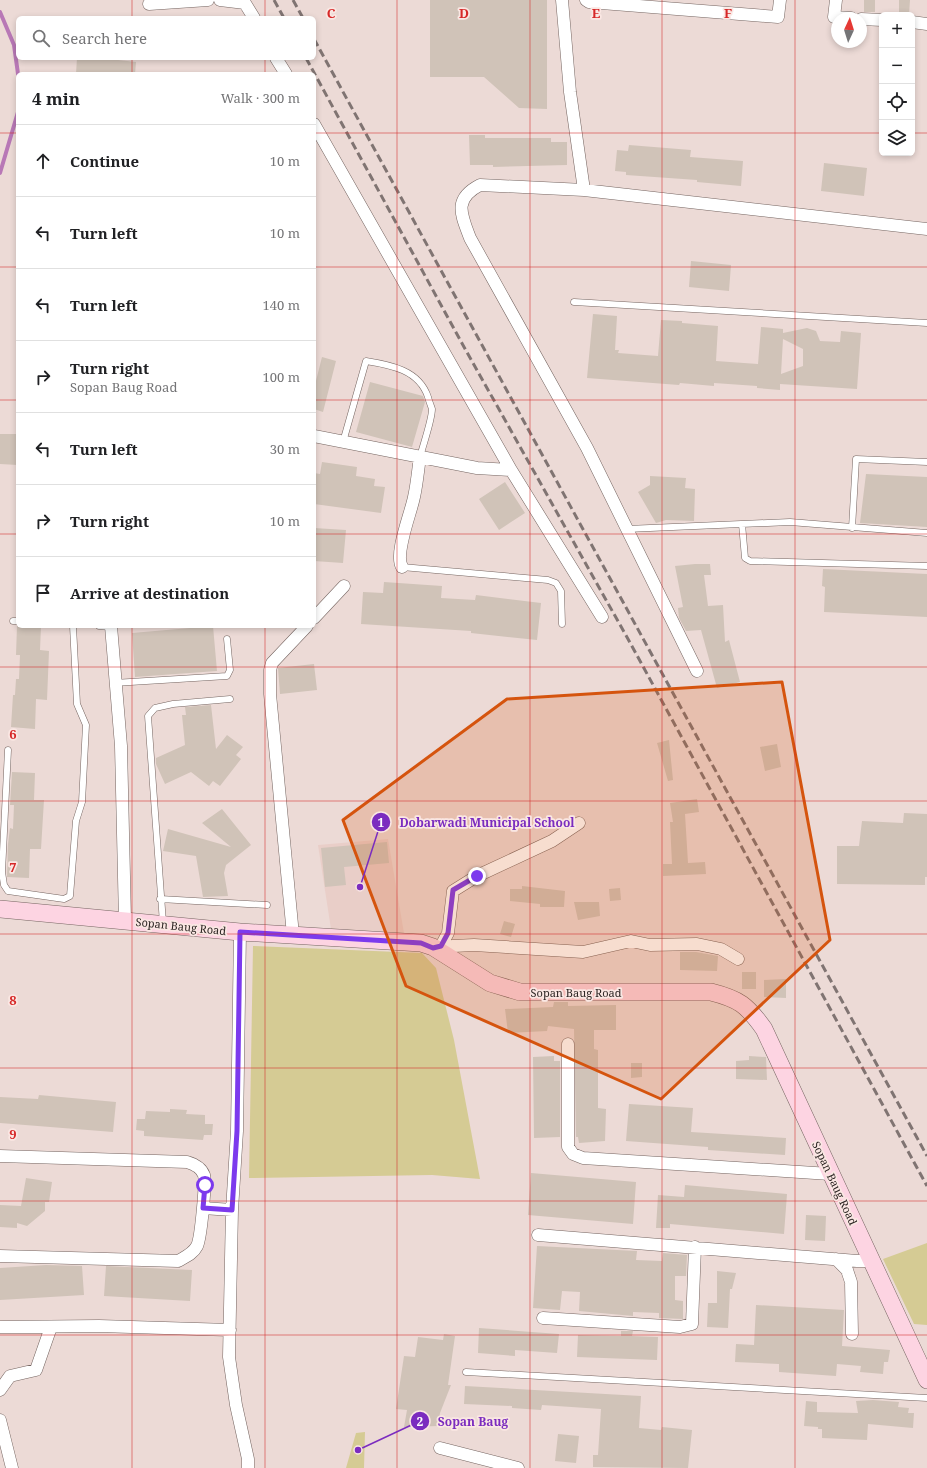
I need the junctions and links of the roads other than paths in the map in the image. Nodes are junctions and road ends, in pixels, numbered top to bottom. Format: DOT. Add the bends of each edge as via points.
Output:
graph roads {
  1 [pos="208,0"];
  2 [pos="220,0"];
  3 [pos="562,0"];
  4 [pos="586,0"];
  5 [pos="780,0"];
  6 [pos="836,0"];
  7 [pos="244,2"];
  8 [pos="149,4"];
  9 [pos="835,12"];
  10 [pos="253,16"];
  11 [pos="867,19"];
  12 [pos="879,20"];
  13 [pos="915,22"];
  14 [pos="927,24"];
  15 [pos="277,60"];
  16 [pos="285,72"];
  17 [pos="316,128"];
  18 [pos="584,190"];
  19 [pos="927,229"];
  20 [pos="574,302"];
  21 [pos="927,322"];
  22 [pos="316,436"];
  23 [pos="343,442"];
  24 [pos="420,457"];
  25 [pos="927,462"];
  26 [pos="511,470"];
  27 [pos="742,524"];
  28 [pos="852,528"];
  29 [pos="627,529"];
  30 [pos="927,533"];
  31 [pos="927,566"];
  32 [pos="402,567"];
  33 [pos="344,586"];
  34 [pos="316,616"];
  35 [pos="602,618"];
  36 [pos="562,624"];
  37 [pos="73,628"];
  38 [pos="107,628"];
  39 [pos="305,628"];
  40 [pos="227,639"];
  41 [pos="697,671"];
  42 [pos="114,683"];
  43 [pos="230,699"];
  44 [pos="8,750"];
  45 [pos="579,823"];
  46 [pos="160,899"];
  47 [pos="267,905"];
  48 [pos="0,909"];
  49 [pos="126,920"];
  50 [pos="163,924"];
  51 [pos="240,932"];
  52 [pos="293,935"];
  53 [pos="437,947"];
  54 [pos="738,959"];
  55 [pos="568,1044"];
  56 [pos="0,1156"];
  57 [pos="830,1174"];
  58 [pos="203,1208"];
  59 [pos="232,1210"];
  60 [pos="538,1235"];
  61 [pos="695,1247"];
  62 [pos="0,1256"];
  63 [pos="836,1259"];
  64 [pos="873,1261"];
  65 [pos="543,1318"];
  66 [pos="0,1327"];
  67 [pos="51,1327"];
  68 [pos="230,1330"];
  69 [pos="852,1334"];
  70 [pos="466,1372"];
  71 [pos="927,1380"];
  72 [pos="0,1390"];
  73 [pos="927,1398"];
  74 [pos="0,1420"];
  75 [pos="440,1448"];
  76 [pos="12,1468"];
  77 [pos="248,1468"];
  78 [pos="518,1468"];
  1 -- 8 [label="street"];
  2 -- 7 [label="street"];
  3 -- 18 [label="street" via="570,92"];
  4 -- 5 [label="street" via="778,17"];
  6 -- 9 [label="street"];
  7 -- 10 [label="street"];
  11 -- 12 [label="street"];
  13 -- 14 [label="street"];
  15 -- 16 [label="street"];
  17 -- 26 [label="street"];
  18 -- 19 [label="street"];
  18 -- 29 [label="street" via="480,184 468,191 461,204 462,217 470,238 587,448"];
  20 -- 21 [label="lane"];
  22 -- 23 [label="street"];
  23 -- 24 [label="street"];
  23 -- 24 [label="lane" via="366,361 384,364 402,369 416,378 426,392 432,409"];
  24 -- 26 [label="street" via="477,468"];
  24 -- 32 [label="street" via="414,497 402,542"];
  25 -- 28 [label="lane" via="856,459"];
  26 -- 35 [label="street"];
  27 -- 28 [label="lane" via="790,522"];
  27 -- 29 [label="lane"];
  27 -- 31 [label="lane" via="746,560"];
  28 -- 30 [label="lane"];
  29 -- 41 [label="street"];
  32 -- 36 [label="lane" via="548,580 556,583 561,591"];
  33 -- 34 [label="street"];
  37 -- 44 [label="lane" via="76,704 86,725 82,802 76,821 70,896 64,899 8,891 4,886 2,872"];
  38 -- 42 [label="street"];
  39 -- 52 [label="street" via="272,663 270,670 270,694"];
  40 -- 42 [label="lane" via="230,670 227,676"];
  42 -- 49 [label="street" via="120,746"];
  43 -- 46 [label="lane" via="173,704 155,708 148,716"];
  45 -- 53 [label="street" via="552,841 453,890 448,933"];
  46 -- 47 [label="lane"];
  46 -- 50 [label="lane"];
  48 -- 49 [label="street, Sopan Baug Road"];
  49 -- 50 [label="street, Sopan Baug Road"];
  50 -- 51 [label="street, Sopan Baug Road"];
  51 -- 52 [label="street, Sopan Baug Road"];
  51 -- 59 [label="street" via="237,1131"];
  52 -- 53 [label="street, Sopan Baug Road" via="421,943"];
  53 -- 54 [label="street" via="474,945 583,952 631,941 650,945 697,944 721,949"];
  53 -- 57 [label="street, Sopan Baug Road" via="490,983 520,992 711,992 732,997 751,1010 764,1028"];
  55 -- 57 [label="street" via="568,1147 573,1154 583,1158"];
  56 -- 58 [label="street" via="187,1162 196,1165 203,1174"];
  57 -- 64 [label="street, Sopan Baug Road"];
  58 -- 59 [label="street"];
  58 -- 62 [label="street" via="198,1245 190,1254 178,1261"];
  59 -- 68 [label="street"];
  60 -- 61 [label="street"];
  61 -- 63 [label="street"];
  61 -- 65 [label="street" via="692,1324 680,1327"];
  63 -- 64 [label="street"];
  63 -- 69 [label="street" via="847,1270 851,1282"];
  64 -- 71 [label="street, Sopan Baug Road"];
  66 -- 67 [label="street"];
  67 -- 68 [label="street"];
  67 -- 72 [label="street" via="36,1370 10,1376"];
  68 -- 77 [label="street" via="231,1378"];
  70 -- 73 [label="lane"];
  74 -- 76 [label="street"];
  75 -- 78 [label="street"];
}
